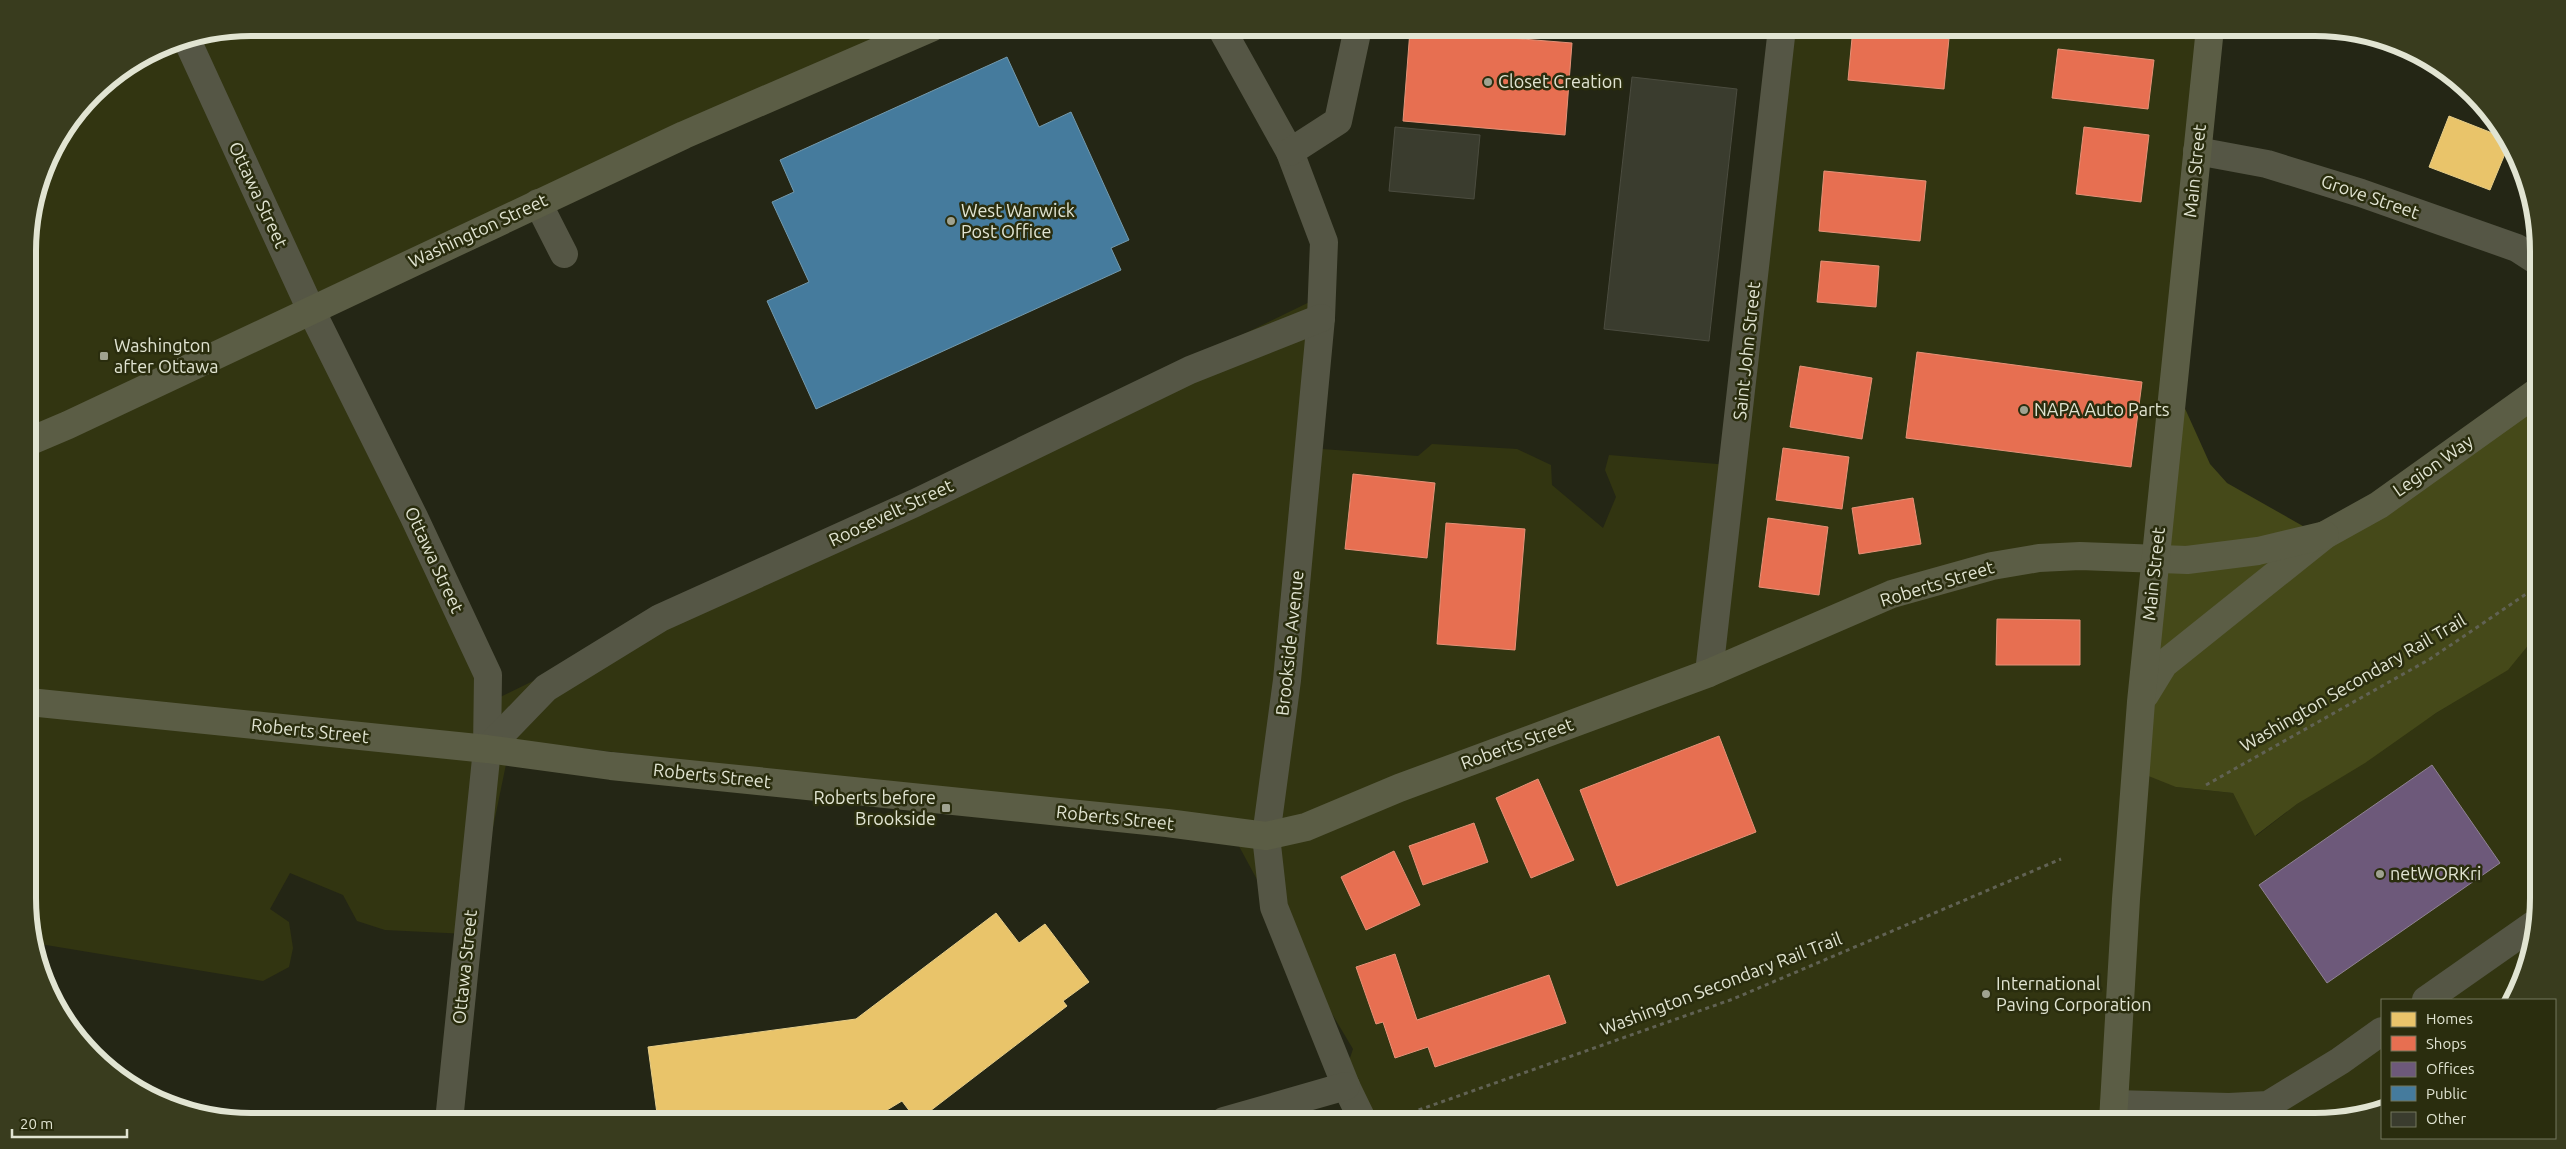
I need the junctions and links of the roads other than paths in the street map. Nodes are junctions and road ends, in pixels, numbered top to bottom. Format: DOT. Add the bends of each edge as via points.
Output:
graph roads {
  1 [pos="913,36"];
  2 [pos="1225,36"];
  3 [pos="1356,36"];
  4 [pos="1781,36"];
  5 [pos="2209,36"];
  6 [pos="190,46"];
  7 [pos="2197,151"];
  8 [pos="1290,152"];
  9 [pos="538,203"];
  10 [pos="564,254"];
  11 [pos="2530,256"];
  12 [pos="311,310"];
  13 [pos="1320,318"];
  14 [pos="2530,397"];
  15 [pos="36,439"];
  16 [pos="2325,535"];
  17 [pos="2155,559"];
  18 [pos="1709,673"];
  19 [pos="2141,702"];
  20 [pos="36,703"];
  21 [pos="487,749"];
  22 [pos="1266,836"];
  23 [pos="2527,930"];
  24 [pos="2427,999"];
  25 [pos="2381,1032"];
  26 [pos="1346,1086"];
  27 [pos="450,1113"];
  28 [pos="1252,1113"];
  29 [pos="1359,1113"];
  30 [pos="2113,1113"];
  1 -- 9 [label="main road, Washington Street" via="684,135"];
  2 -- 8 [label="street, Brookside Avenue"];
  3 -- 8 [label="street" via="1338,121"];
  4 -- 18 [label="street, Saint John Street"];
  5 -- 7 [label="main road, Main Street"];
  6 -- 12 [label="street, Ottawa Street"];
  7 -- 11 [label="street, Grove Street" via="2267,164 2345,188 2517,248"];
  7 -- 17 [label="main road, Main Street"];
  8 -- 13 [label="street, Brookside Avenue" via="1324,242"];
  9 -- 10 [label="street"];
  9 -- 12 [label="main road, Washington Street"];
  12 -- 15 [label="main road, Washington Street"];
  12 -- 21 [label="street, Ottawa Street" via="488,675"];
  13 -- 21 [label="street, Roosevelt Street" via="1190,370 915,503 660,618 546,688"];
  13 -- 22 [label="street, Brookside Avenue" via="1287,680"];
  14 -- 16 [label="main road, Legion Way" via="2379,505"];
  16 -- 17 [label="main road, Legion Way" via="2258,552 2187,560"];
  16 -- 19 [label="main road, Legion Way" via="2164,664"];
  17 -- 18 [label="main road, Roberts Street" via="2080,556 2040,558 1992,566 1892,594"];
  17 -- 19 [label="main road, Main Street"];
  18 -- 22 [label="main road, Roberts Street" via="1399,788 1306,827"];
  19 -- 30 [label="main road, Main Street"];
  20 -- 21 [label="main road, Roberts Street"];
  21 -- 22 [label="main road, Roberts Street" via="610,766 1168,823"];
  21 -- 27 [label="street, Ottawa Street"];
  22 -- 26 [label="street, Brookside Avenue" via="1274,907"];
  23 -- 24 [label="street"];
  25 -- 30 [label="street" via="2268,1105"];
  26 -- 28 [label="street"];
  26 -- 29 [label="street, Brookside Avenue"];
}
